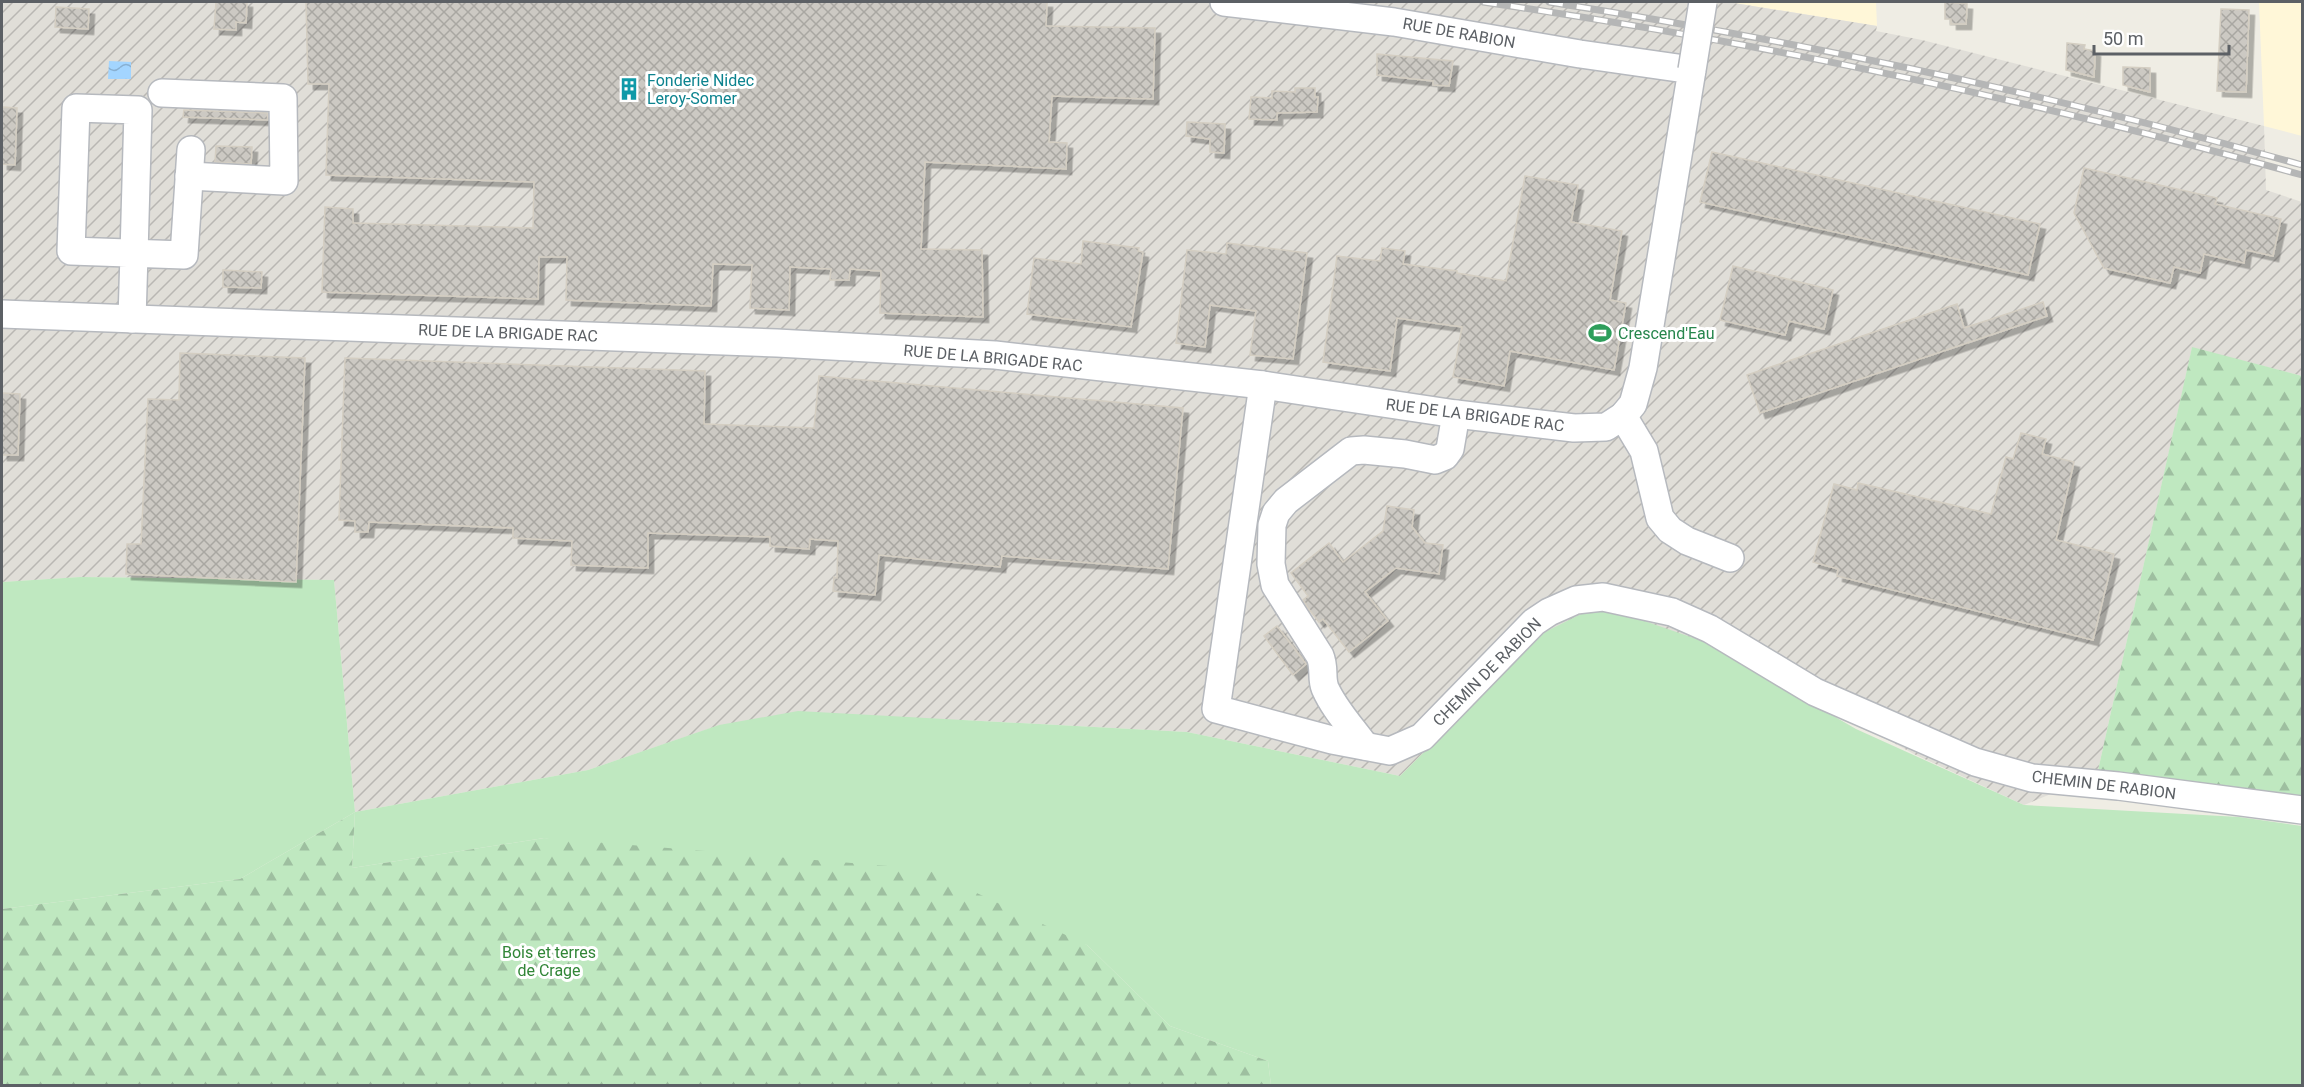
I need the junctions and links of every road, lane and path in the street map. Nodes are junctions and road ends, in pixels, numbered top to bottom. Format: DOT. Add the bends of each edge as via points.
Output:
graph roads {
  1 [pos="1224,2"];
  2 [pos="1703,2"];
  3 [pos="1692,70"];
  4 [pos="162,93"];
  5 [pos="191,150"];
  6 [pos="189,176"];
  7 [pos="134,254"];
  8 [pos="2,314"];
  9 [pos="132,319"];
  10 [pos="1263,385"];
  11 [pos="1456,414"];
  12 [pos="1623,416"];
  13 [pos="1730,558"];
  14 [pos="1365,746"];
  15 [pos="2302,810"];
  1 -- 3 [label="street, RUE DE RABION" via="1394,22"];
  2 -- 3 [label="street, bridge"];
  3 -- 12 [label="street" via="1643,368 1633,404"];
  4 -- 6 [label="street" via="283,98 284,181"];
  5 -- 6 [label="street"];
  6 -- 7 [label="street" via="184,255"];
  7 -- 7 [label="street" via="71,251 76,108 138,110"];
  7 -- 9 [label="street"];
  8 -- 9 [label="street, RUE DE LA BRIGADE RAC"];
  9 -- 10 [label="street, RUE DE LA BRIGADE RAC" via="995,355"];
  10 -- 11 [label="street, RUE DE LA BRIGADE RAC"];
  10 -- 14 [label="street, CHEMIN DE RABION" via="1216,709"];
  11 -- 12 [label="street, RUE DE LA BRIGADE RAC" via="1574,428 1606,427"];
  11 -- 14 [label="street" via="1446,456 1435,460 1351,451 1286,501 1272,525 1275,585 1320,656 1323,686"];
  12 -- 13 [label="street" via="1644,451 1660,518 1687,541"];
  14 -- 15 [label="street, CHEMIN DE RABION" via="1390,751 1422,738 1534,622 1576,600 1604,597 1672,612 1710,629 1815,692 1975,762 2032,778"];
}
